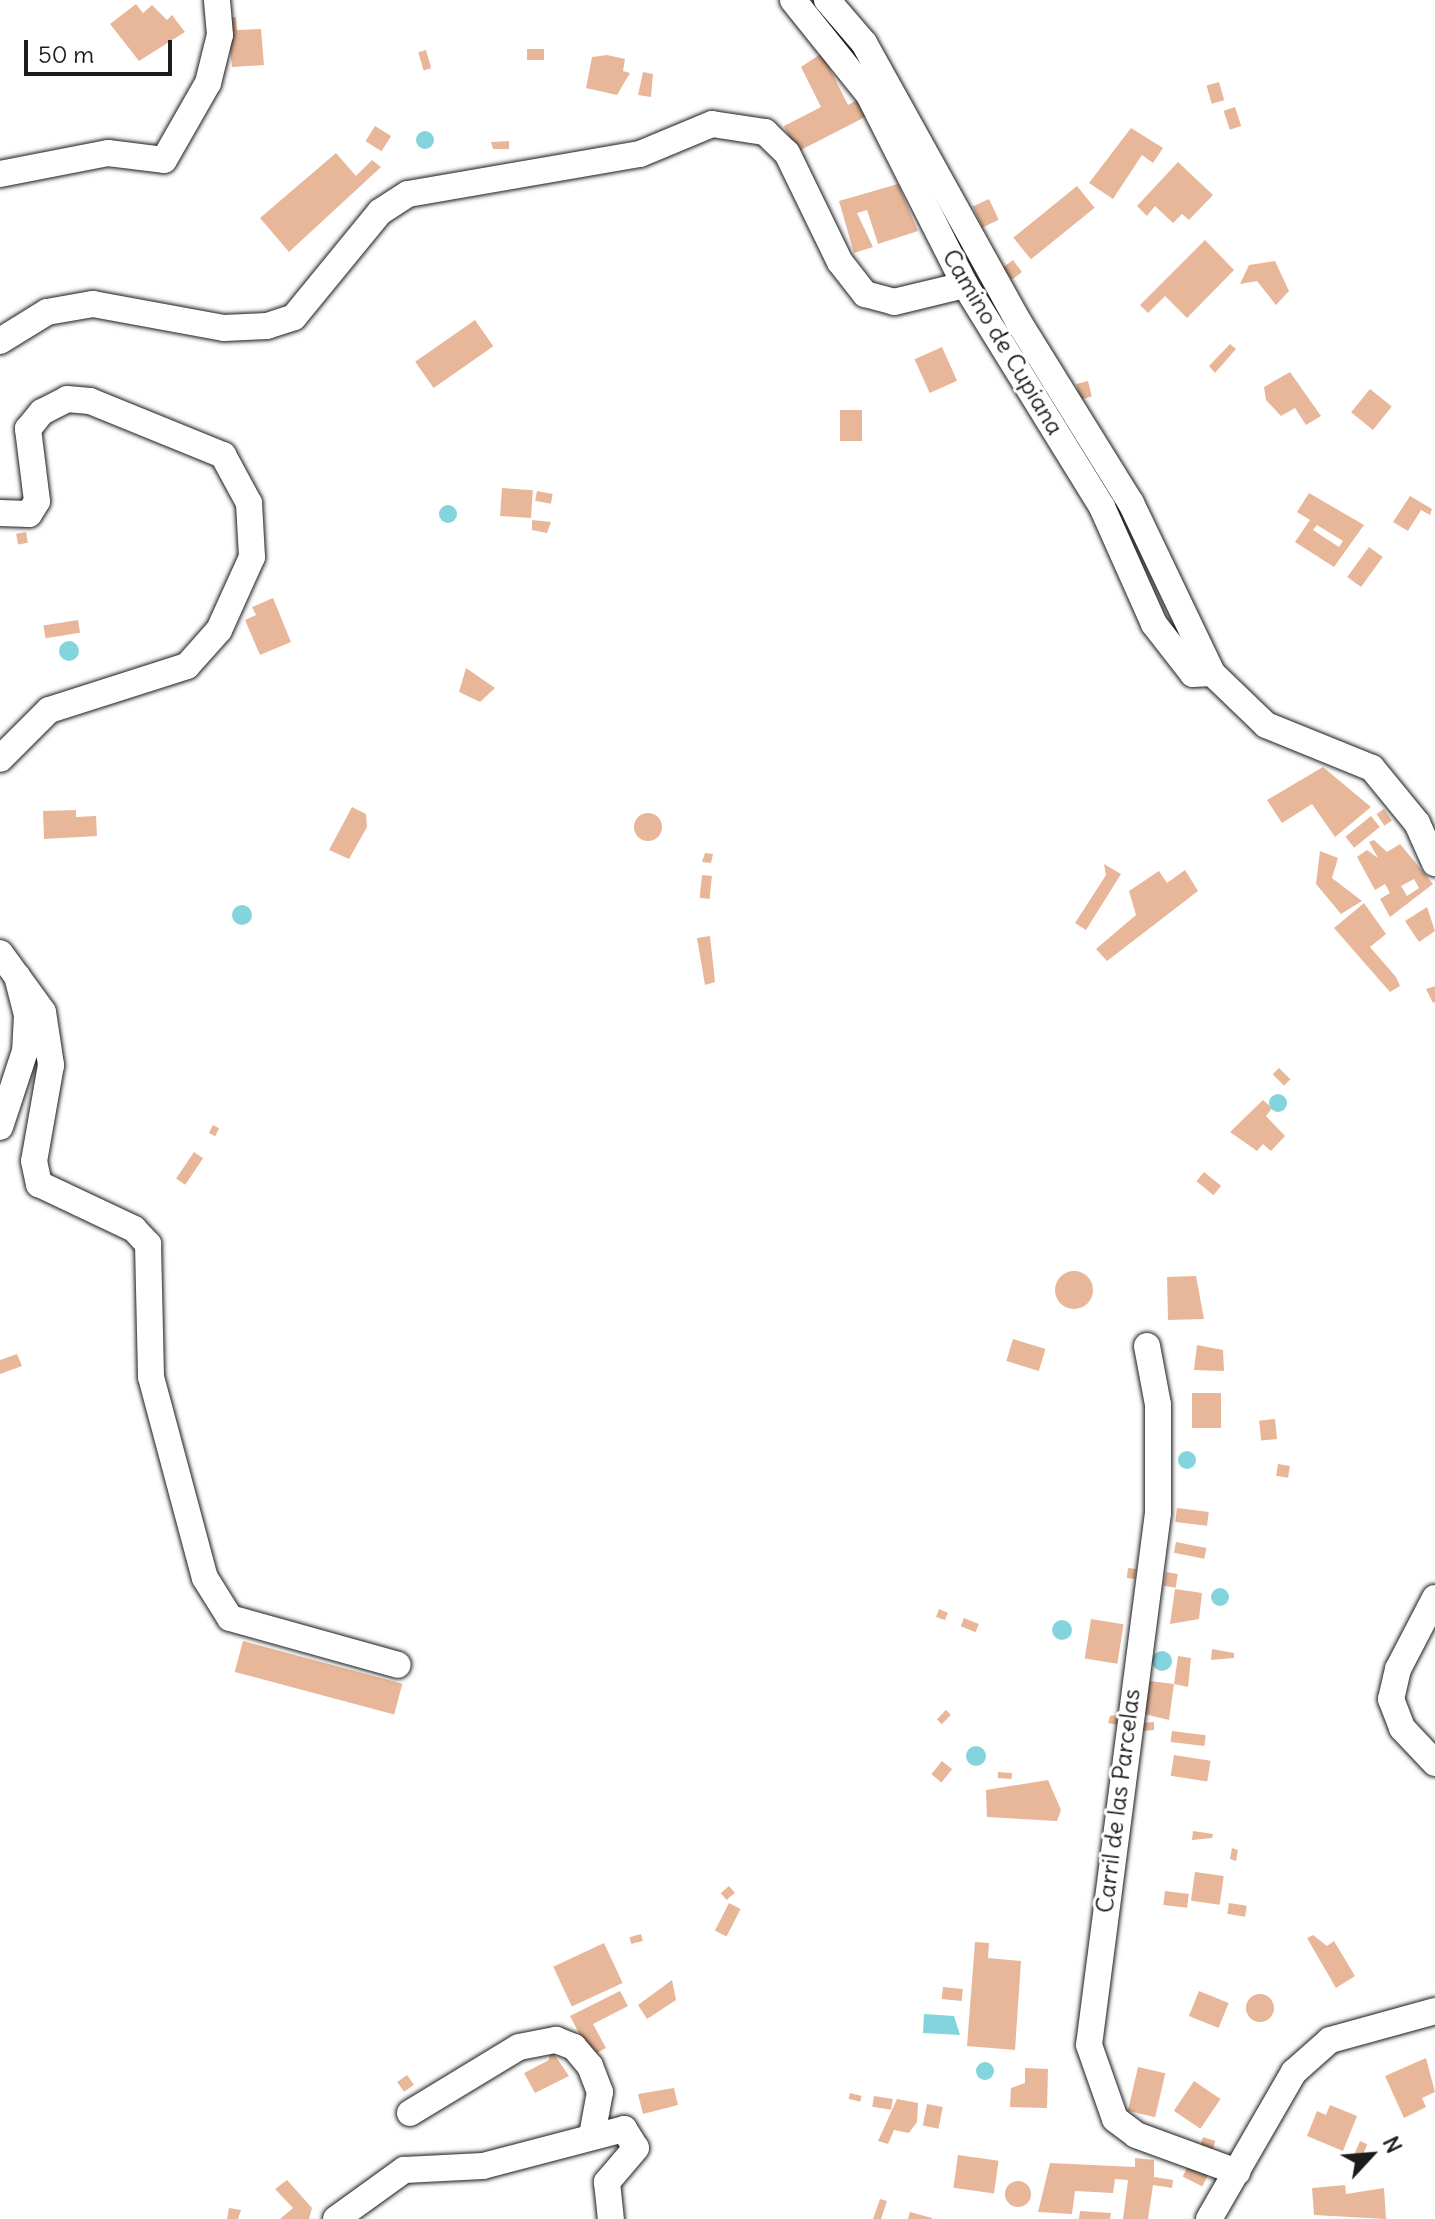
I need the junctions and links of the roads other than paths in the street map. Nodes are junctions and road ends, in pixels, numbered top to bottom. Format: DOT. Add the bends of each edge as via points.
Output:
graph roads {
  1 [pos="217,0"];
  2 [pos="793,0"];
  3 [pos="827,0"];
  4 [pos="0,174"];
  5 [pos="965,285"];
  6 [pos="0,341"];
  7 [pos="0,513"];
  8 [pos="1212,673"];
  9 [pos="0,759"];
  10 [pos="1435,863"];
  11 [pos="0,953"];
  12 [pos="17,976"];
  13 [pos="0,1127"];
  14 [pos="1147,1346"];
  15 [pos="1435,1598"];
  16 [pos="398,1665"];
  17 [pos="1435,1763"];
  18 [pos="1435,2011"];
  19 [pos="410,2113"];
  20 [pos="592,2135"];
  21 [pos="1237,2172"];
  22 [pos="1218,2216"];
  23 [pos="336,2219"];
  24 [pos="611,2219"];
  1 -- 4 [label="street" via="220,35 208,83 164,160 108,153"];
  2 -- 5 [label="street, Camino de Cupiana" via="869,95"];
  3 -- 8 [label="street, Camino de Cupiana" via="864,43 1018,321 1131,503"];
  5 -- 6 [label="street" via="894,302 865,294 840,262 787,153 765,132 712,124 640,154 408,194 380,212 294,317 267,326 224,328 93,304 47,312"];
  5 -- 8 [label="street, Camino de Cupiana" via="1102,507 1154,624 1193,674"];
  7 -- 9 [label="street" via="29,514 37,501 28,429 42,412 67,399 90,401 223,455 249,503 252,557 219,630 187,666 49,710"];
  8 -- 10 [label="street, Camino de Cupiana" via="1266,725 1372,768 1417,823"];
  11 -- 12 [label="street"];
  12 -- 13 [label="street" via="27,1015 25,1051"];
  12 -- 16 [label="street" via="43,1012 51,1065 34,1161 39,1184 134,1229 148,1244 151,1377 205,1578 230,1618"];
  14 -- 21 [label="street, Carril de las Parcelas" via="1158,1405 1158,1513 1089,2045 1115,2119 1136,2135"];
  15 -- 17 [label="street" via="1398,1669 1391,1699 1402,1728"];
  18 -- 21 [label="street" via="1330,2040 1294,2072"];
  19 -- 20 [label="street" via="519,2047 556,2040 574,2047 590,2066 600,2092"];
  20 -- 23 [label="street" via="483,2166 404,2170"];
  20 -- 24 [label="street" via="624,2129 634,2136 636,2148 607,2182"];
  21 -- 22 [label="street"];
}
